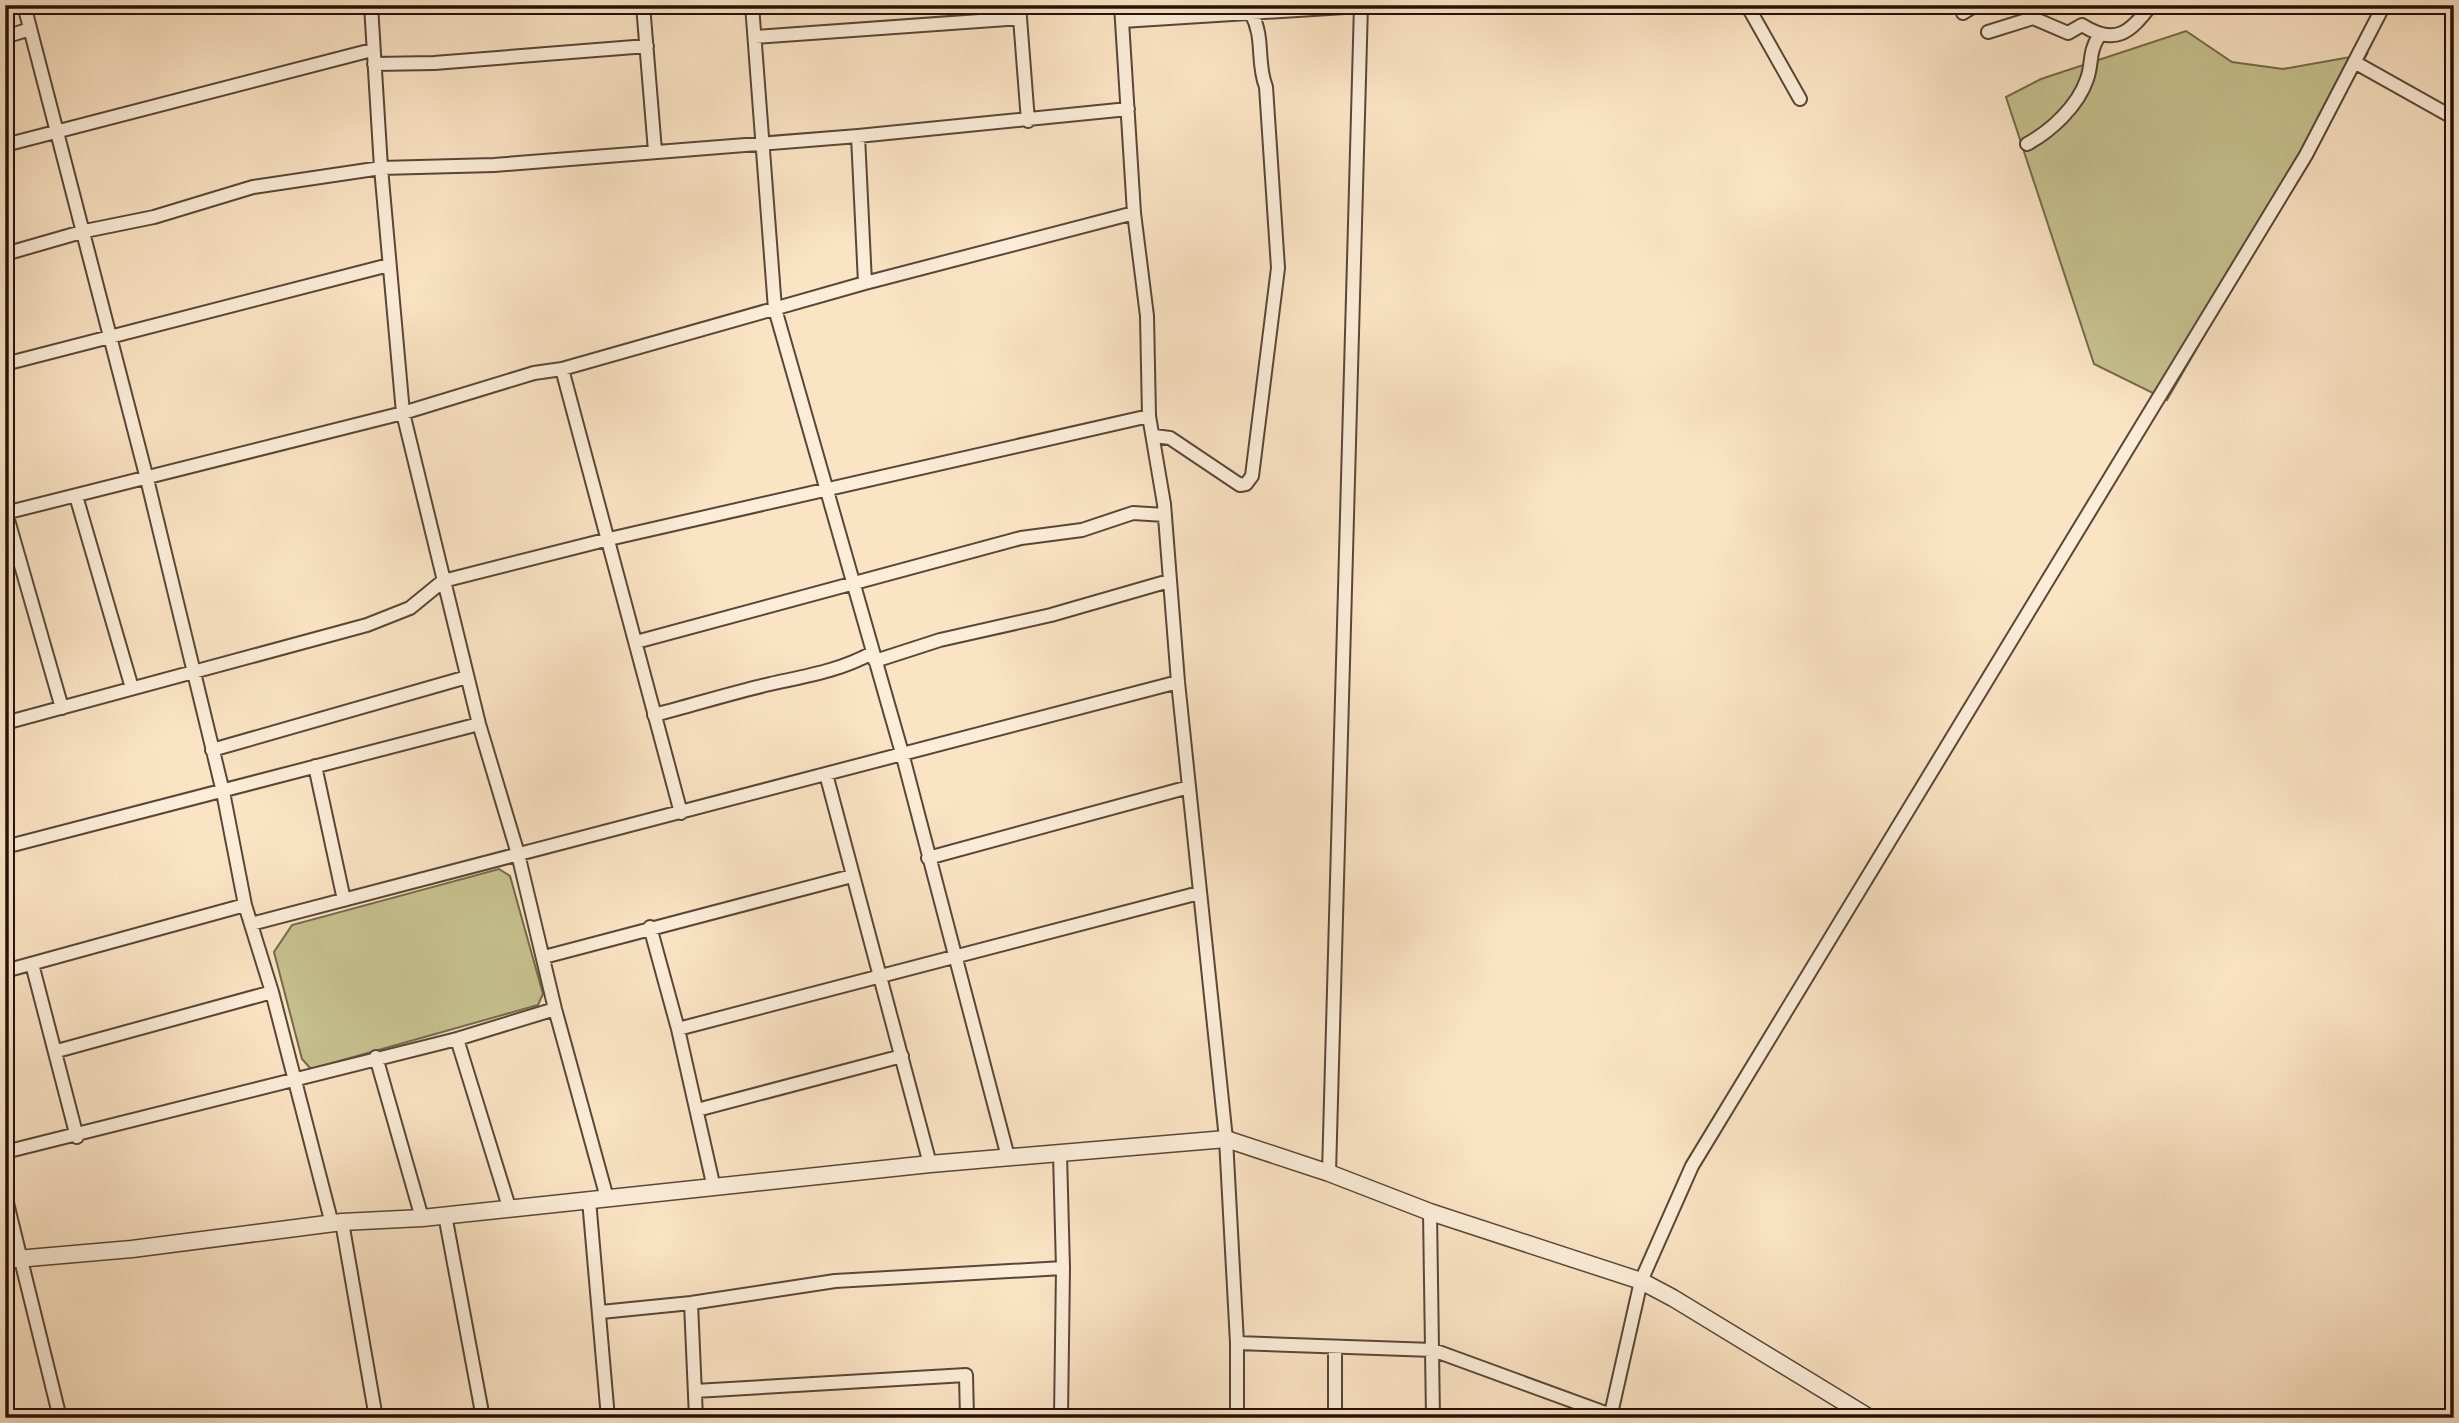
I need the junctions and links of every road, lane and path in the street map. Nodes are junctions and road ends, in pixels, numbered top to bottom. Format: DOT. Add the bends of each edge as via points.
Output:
graph roads {
  1 [pos="24,5"];
  2 [pos="371,5"];
  3 [pos="643,5"];
  4 [pos="752,5"];
  5 [pos="1121,5"];
  6 [pos="1362,5"];
  7 [pos="1747,5"];
  8 [pos="1965,5"];
  9 [pos="1976,5"];
  10 [pos="2151,5"];
  11 [pos="2385,5"];
  12 [pos="1231,10"];
  13 [pos="1019,12"];
  14 [pos="1251,13"];
  15 [pos="1122,21"];
  16 [pos="30,29"];
  17 [pos="1988,32"];
  18 [pos="2099,36"];
  19 [pos="5,37"];
  20 [pos="755,37"];
  21 [pos="648,46"];
  22 [pos="372,50"];
  23 [pos="2356,63"];
  24 [pos="374,64"];
  25 [pos="1800,99"];
  26 [pos="1128,110"];
  27 [pos="2454,118"];
  28 [pos="1028,121"];
  29 [pos="55,132"];
  30 [pos="858,136"];
  31 [pos="764,142"];
  32 [pos="2027,144"];
  33 [pos="5,145"];
  34 [pos="655,151"];
  35 [pos="381,168"];
  36 [pos="1134,214"];
  37 [pos="85,231"];
  38 [pos="5,254"];
  39 [pos="389,265"];
  40 [pos="865,283"];
  41 [pos="775,309"];
  42 [pos="112,338"];
  43 [pos="5,363"];
  44 [pos="562,369"];
  45 [pos="403,413"];
  46 [pos="1149,416"];
  47 [pos="1154,436"];
  48 [pos="147,478"];
  49 [pos="825,490"];
  50 [pos="76,496"];
  51 [pos="6,513"];
  52 [pos="1164,515"];
  53 [pos="610,539"];
  54 [pos="443,581"];
  55 [pos="1169,581"];
  56 [pos="852,583"];
  57 [pos="636,642"];
  58 [pos="874,657"];
  59 [pos="193,672"];
  60 [pos="467,677"];
  61 [pos="1178,682"];
  62 [pos="132,688"];
  63 [pos="62,708"];
  64 [pos="654,715"];
  65 [pos="5,723"];
  66 [pos="479,724"];
  67 [pos="212,750"];
  68 [pos="902,753"];
  69 [pos="314,766"];
  70 [pos="826,774"];
  71 [pos="1189,787"];
  72 [pos="223,792"];
  73 [pos="681,813"];
  74 [pos="5,847"];
  75 [pos="518,854"];
  76 [pos="928,858"];
  77 [pos="852,876"];
  78 [pos="1199,892"];
  79 [pos="344,900"];
  80 [pos="245,905"];
  81 [pos="251,924"];
  82 [pos="650,927"];
  83 [pos="954,956"];
  84 [pos="544,957"];
  85 [pos="32,964"];
  86 [pos="5,971"];
  87 [pos="881,977"];
  88 [pos="272,992"];
  89 [pos="555,1009"];
  90 [pos="678,1029"];
  91 [pos="457,1039"];
  92 [pos="57,1051"];
  93 [pos="902,1056"];
  94 [pos="376,1057"];
  95 [pos="293,1080"];
  96 [pos="697,1110"];
  97 [pos="77,1137"];
  98 [pos="1226,1139"];
  99 [pos="5,1152"];
  100 [pos="1060,1154"];
  101 [pos="1008,1157"];
  102 [pos="930,1164"];
  103 [pos="1329,1173"];
  104 [pos="714,1188"];
  105 [pos="5,1195"];
  106 [pos="607,1198"];
  107 [pos="589,1200"];
  108 [pos="509,1207"];
  109 [pos="1430,1212"];
  110 [pos="445,1215"];
  111 [pos="422,1218"];
  112 [pos="337,1223"];
  113 [pos="13,1259"];
  114 [pos="1063,1268"];
  115 [pos="1641,1282"];
  116 [pos="691,1303"];
  117 [pos="601,1312"];
  118 [pos="1237,1343"];
  119 [pos="1335,1347"];
  120 [pos="1433,1350"];
  121 [pos="695,1391"];
  122 [pos="1614,1416"];
  123 [pos="60,1418"];
  124 [pos="376,1418"];
  125 [pos="483,1418"];
  126 [pos="608,1418"];
  127 [pos="696,1418"];
  128 [pos="967,1418"];
  129 [pos="1061,1418"];
  130 [pos="1237,1418"];
  131 [pos="1335,1418"];
  132 [pos="1433,1418"];
  133 [pos="1870,1418"];
  1 -- 16 [label="street"];
  2 -- 22 [label="street"];
  3 -- 21 [label="street"];
  4 -- 20 [label="street"];
  5 -- 15 [label="street"];
  6 -- 14 [label="street"];
  6 -- 103 [label="street"];
  7 -- 25 [label="street"];
  8 -- 9 [label="street" via="1963,13"];
  10 -- 18 [label="street" via="2120,35"];
  11 -- 23 [label="street"];
  12 -- 14 [label="street"];
  12 -- 15 [label="street"];
  13 -- 20 [label="street"];
  13 -- 28 [label="street"];
  14 -- 47 [label="street" via="1261,38 1259,69 1266,87 1278,268 1252,476 1240,485 1170,438"];
  15 -- 26 [label="street"];
  16 -- 19 [label="street"];
  16 -- 29 [label="street"];
  17 -- 18 [label="street" via="2032,18 2068,33 2082,25"];
  18 -- 32 [label="street" via="2090,49 2088,77 2080,94 2044,135"];
  20 -- 31 [label="street"];
  21 -- 24 [label="street"];
  21 -- 34 [label="street"];
  22 -- 24 [label="street"];
  22 -- 29 [label="street"];
  23 -- 27 [label="street"];
  23 -- 115 [label="street" via="2306,155 1692,1167"];
  24 -- 35 [label="street"];
  26 -- 28 [label="street"];
  26 -- 36 [label="street"];
  28 -- 30 [label="street"];
  29 -- 33 [label="street"];
  29 -- 37 [label="street"];
  30 -- 31 [label="street"];
  30 -- 40 [label="street"];
  31 -- 34 [label="street"];
  31 -- 41 [label="street"];
  34 -- 35 [label="street" via="494,165"];
  35 -- 37 [label="street" via="253,187 154,217"];
  35 -- 39 [label="street"];
  36 -- 40 [label="street"];
  36 -- 46 [label="street" via="1147,316"];
  37 -- 38 [label="street"];
  37 -- 42 [label="street"];
  39 -- 42 [label="street"];
  39 -- 45 [label="street"];
  40 -- 41 [label="street"];
  41 -- 44 [label="street"];
  41 -- 49 [label="street"];
  42 -- 43 [label="street"];
  42 -- 48 [label="street"];
  44 -- 45 [label="street" via="534,373"];
  44 -- 53 [label="street"];
  45 -- 48 [label="street"];
  45 -- 54 [label="street"];
  46 -- 47 [label="street"];
  46 -- 49 [label="street"];
  47 -- 52 [label="street"];
  48 -- 50 [label="street"];
  48 -- 59 [label="street"];
  49 -- 53 [label="street"];
  49 -- 56 [label="street"];
  50 -- 51 [label="street"];
  50 -- 62 [label="street"];
  51 -- 63 [label="street"];
  52 -- 55 [label="street"];
  52 -- 56 [label="street" via="1133,513 1082,530 1021,538"];
  53 -- 54 [label="street"];
  53 -- 57 [label="street"];
  54 -- 59 [label="street" via="410,608 367,625"];
  54 -- 60 [label="street"];
  55 -- 58 [label="street"];
  55 -- 61 [label="street"];
  56 -- 57 [label="street"];
  56 -- 58 [label="street"];
  57 -- 64 [label="street"];
  58 -- 64 [label="street"];
  58 -- 68 [label="street"];
  59 -- 62 [label="street"];
  59 -- 67 [label="street"];
  60 -- 66 [label="street"];
  60 -- 67 [label="street"];
  61 -- 68 [label="street"];
  61 -- 71 [label="street"];
  62 -- 63 [label="street"];
  63 -- 65 [label="street"];
  64 -- 73 [label="street"];
  66 -- 69 [label="street"];
  66 -- 75 [label="street"];
  67 -- 72 [label="street"];
  68 -- 70 [label="street"];
  68 -- 76 [label="street"];
  69 -- 72 [label="street"];
  69 -- 79 [label="street"];
  70 -- 73 [label="street"];
  70 -- 77 [label="street"];
  71 -- 76 [label="street"];
  71 -- 78 [label="street"];
  72 -- 74 [label="street"];
  72 -- 80 [label="street"];
  73 -- 75 [label="street"];
  75 -- 79 [label="street"];
  75 -- 84 [label="street"];
  76 -- 83 [label="street"];
  77 -- 82 [label="street"];
  77 -- 87 [label="street"];
  78 -- 83 [label="street"];
  78 -- 98 [label="street"];
  79 -- 81 [label="street"];
  80 -- 81 [label="street"];
  80 -- 85 [label="street"];
  81 -- 88 [label="street"];
  82 -- 84 [label="street"];
  82 -- 90 [label="street"];
  83 -- 87 [label="street"];
  83 -- 101 [label="street"];
  84 -- 89 [label="street"];
  85 -- 86 [label="street"];
  85 -- 92 [label="street"];
  87 -- 90 [label="street"];
  87 -- 93 [label="street"];
  88 -- 92 [label="street"];
  88 -- 95 [label="street"];
  89 -- 91 [label="street"];
  89 -- 106 [label="street"];
  90 -- 96 [label="street"];
  91 -- 94 [label="street"];
  91 -- 108 [label="street"];
  92 -- 97 [label="street"];
  93 -- 96 [label="street"];
  93 -- 102 [label="street"];
  94 -- 95 [label="street"];
  94 -- 111 [label="street"];
  95 -- 97 [label="street"];
  95 -- 112 [label="street"];
  96 -- 104 [label="street"];
  97 -- 99 [label="street"];
  98 -- 100 [label="street"];
  98 -- 103 [label="street"];
  98 -- 118 [label="street"];
  100 -- 101 [label="street"];
  100 -- 114 [label="street"];
  101 -- 102 [label="street"];
  102 -- 104 [label="street"];
  103 -- 109 [label="street"];
  104 -- 106 [label="street"];
  105 -- 113 [label="street"];
  106 -- 107 [label="street"];
  107 -- 108 [label="street"];
  107 -- 117 [label="street"];
  108 -- 110 [label="street"];
  109 -- 115 [label="street"];
  109 -- 120 [label="street"];
  110 -- 111 [label="street"];
  110 -- 125 [label="street"];
  111 -- 112 [label="street"];
  112 -- 113 [label="street"];
  112 -- 124 [label="street"];
  113 -- 123 [label="street"];
  114 -- 116 [label="street" via="835,1281"];
  114 -- 129 [label="street"];
  115 -- 122 [label="street"];
  115 -- 133 [label="street"];
  116 -- 117 [label="street"];
  116 -- 121 [label="street"];
  117 -- 126 [label="street"];
  118 -- 119 [label="street"];
  118 -- 130 [label="street"];
  119 -- 120 [label="street"];
  119 -- 131 [label="street"];
  120 -- 122 [label="street"];
  120 -- 132 [label="street"];
  121 -- 127 [label="street"];
  121 -- 128 [label="street" via="966,1375"];
}
